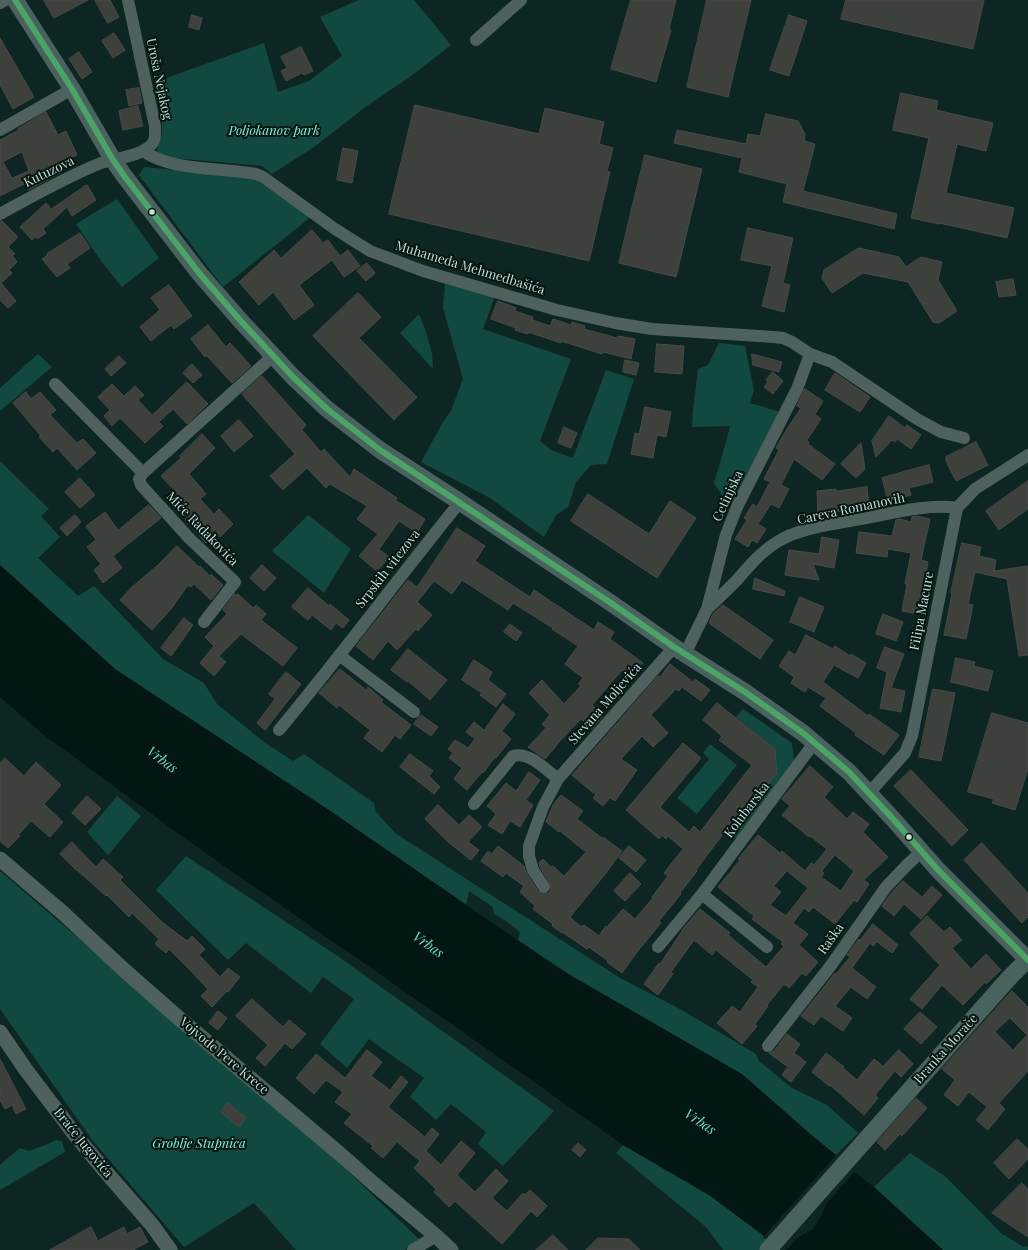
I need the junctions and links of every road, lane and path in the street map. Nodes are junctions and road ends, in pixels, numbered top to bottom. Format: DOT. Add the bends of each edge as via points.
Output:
graph roads {
  1 [pos="5,0"];
  2 [pos="14,0"];
  3 [pos="128,0"];
  4 [pos="522,0"];
  5 [pos="0,3"];
  6 [pos="476,40"];
  7 [pos="72,89"];
  8 [pos="0,130"];
  9 [pos="143,151"];
  10 [pos="113,160"];
  11 [pos="0,214"];
  12 [pos="810,354"];
  13 [pos="273,356"];
  14 [pos="55,384"];
  15 [pos="964,438"];
  16 [pos="1028,455"];
  17 [pos="143,473"];
  18 [pos="460,502"];
  19 [pos="957,508"];
  20 [pos="706,609"];
  21 [pos="204,622"];
  22 [pos="679,651"];
  23 [pos="339,655"];
  24 [pos="414,712"];
  25 [pos="279,730"];
  26 [pos="814,743"];
  27 [pos="558,779"];
  28 [pos="869,793"];
  29 [pos="474,804"];
  30 [pos="921,852"];
  31 [pos="0,859"];
  32 [pos="544,887"];
  33 [pos="702,894"];
  34 [pos="658,947"];
  35 [pos="768,947"];
  36 [pos="1028,959"];
  37 [pos="0,1032"];
  38 [pos="768,1046"];
  39 [pos="436,1236"];
  40 [pos="170,1250"];
  41 [pos="413,1250"];
  42 [pos="450,1250"];
  43 [pos="768,1250"];
  1 -- 5 [label="street"];
  2 -- 7 [label="main road"];
  3 -- 9 [label="street, Uroša Nejakog" via="155,126 153,143"];
  4 -- 6 [label="street"];
  7 -- 8 [label="street"];
  7 -- 10 [label="main road"];
  9 -- 10 [label="street, Uroša Nejakog"];
  9 -- 12 [label="street, Muhameda Mehmedbašića" via="157,160 263,177 370,251 423,271 583,316 652,329 784,338"];
  10 -- 11 [label="street, Kutuzova" via="50,186"];
  10 -- 13 [label="main road" via="199,273"];
  12 -- 15 [label="street, Muhameda Mehmedbašića" via="832,362 917,419 941,432"];
  12 -- 20 [label="street, Cetinjska" via="797,389 736,507"];
  13 -- 17 [label="street"];
  13 -- 18 [label="main road" via="328,409 374,446"];
  14 -- 17 [label="street"];
  16 -- 19 [label="street" via="975,489"];
  17 -- 21 [label="street, Miće Radakovića" via="139,479 141,485 189,538 235,582"];
  18 -- 22 [label="main road"];
  18 -- 23 [label="street, Srpskih vitezova"];
  19 -- 20 [label="street, Careva Romanovih" via="940,506 898,512 789,536 777,542 751,563"];
  19 -- 28 [label="street, Filipa Macure" via="912,736 905,753"];
  20 -- 22 [label="street, Cetinjska"];
  22 -- 26 [label="main road" via="745,692"];
  22 -- 27 [label="street, Stevana Moljevića"];
  23 -- 24 [label="street"];
  23 -- 25 [label="street, Srpskih vitezova"];
  26 -- 28 [label="main road" via="849,772"];
  26 -- 33 [label="street, Kolubarska"];
  27 -- 29 [label="street" via="528,756 516,755"];
  27 -- 32 [label="street, Stevana Moljevića" via="542,807 528,846 533,870"];
  28 -- 30 [label="main road"];
  30 -- 36 [label="main road"];
  30 -- 38 [label="street, Raška" via="886,887 832,964"];
  31 -- 39 [label="street, Vojvode Pere Krece" via="169,1009"];
  33 -- 34 [label="street, Kolubarska"];
  33 -- 35 [label="street"];
  36 -- 43 [label="main road, Branka Morače"];
  37 -- 40 [label="street, Braće Jugovića" via="76,1136 152,1225"];
  39 -- 41 [label="street"];
  39 -- 42 [label="street, Vojvode Pere Krece"];
}
